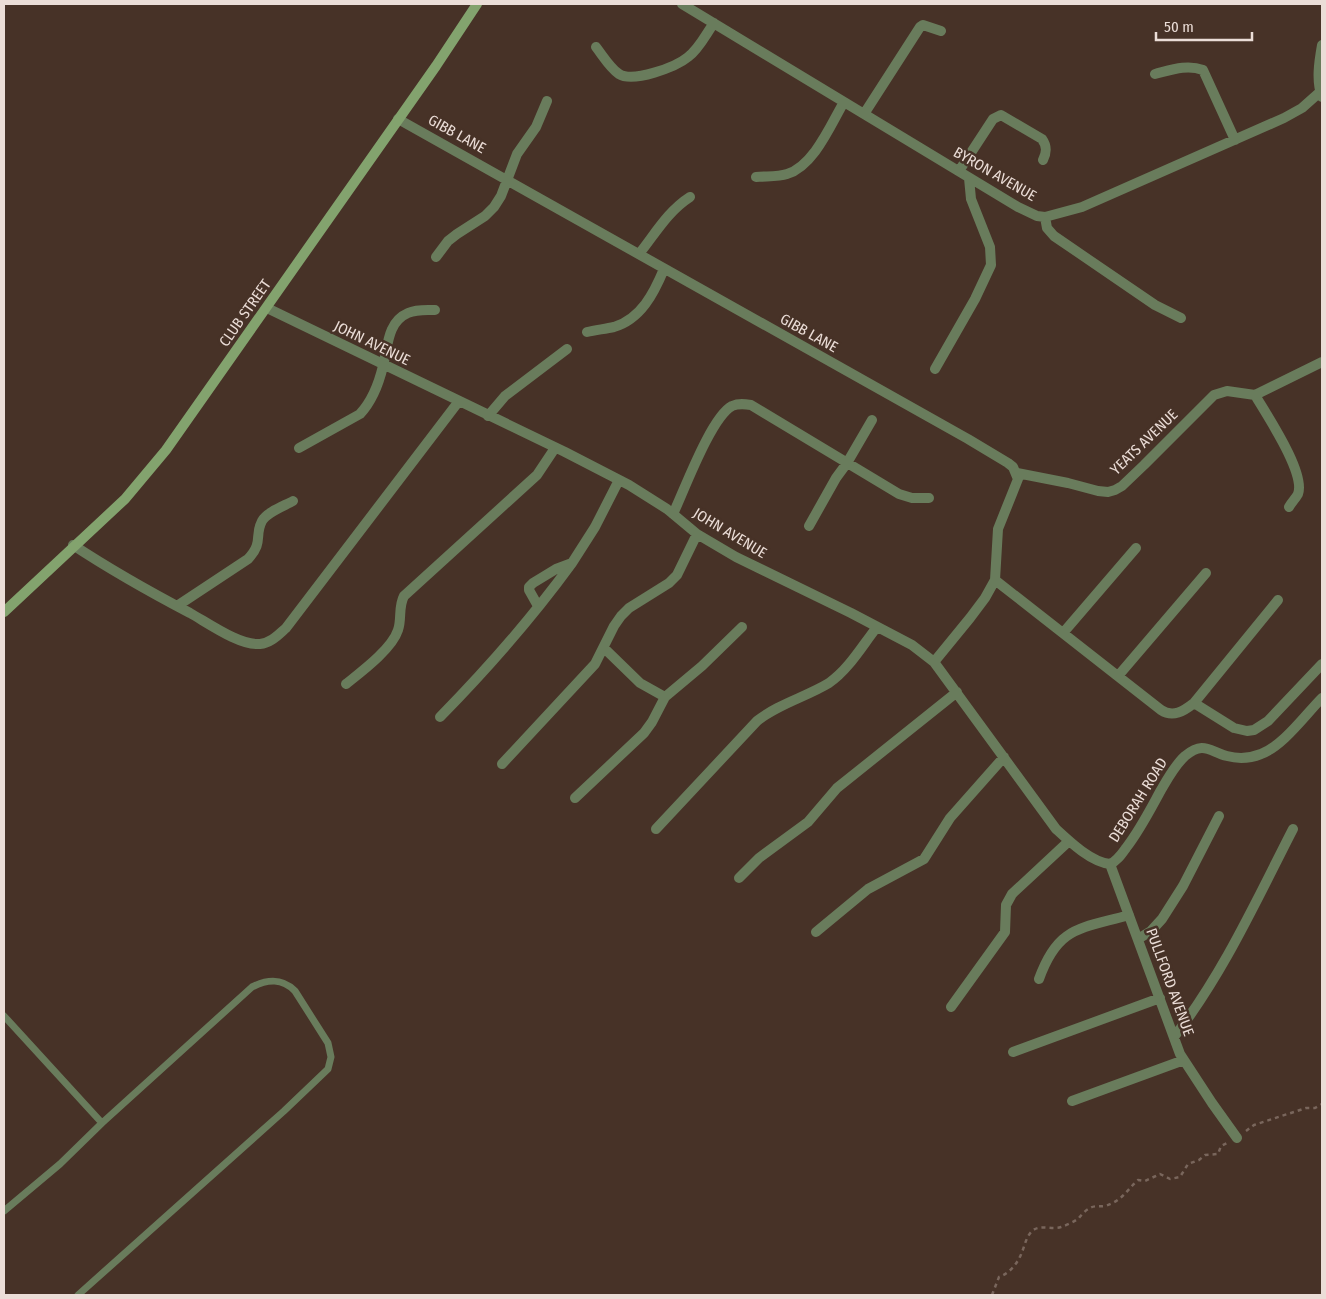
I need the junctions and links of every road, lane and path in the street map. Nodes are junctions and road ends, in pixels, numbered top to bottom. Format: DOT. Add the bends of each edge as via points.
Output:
graph roads {
  1 [pos="477,4"];
  2 [pos="682,4"];
  3 [pos="714,23"];
  4 [pos="941,31"];
  5 [pos="1322,45"];
  6 [pos="596,47"];
  7 [pos="1155,74"];
  8 [pos="1321,94"];
  9 [pos="547,100"];
  10 [pos="844,102"];
  11 [pos="864,114"];
  12 [pos="398,118"];
  13 [pos="1235,140"];
  14 [pos="1043,160"];
  15 [pos="959,171"];
  16 [pos="756,177"];
  17 [pos="969,178"];
  18 [pos="508,180"];
  19 [pos="690,197"];
  20 [pos="1045,217"];
  21 [pos="639,254"];
  22 [pos="436,257"];
  23 [pos="664,268"];
  24 [pos="267,308"];
  25 [pos="435,310"];
  26 [pos="1181,318"];
  27 [pos="586,332"];
  28 [pos="567,349"];
  29 [pos="1322,362"];
  30 [pos="383,365"];
  31 [pos="935,369"];
  32 [pos="1255,394"];
  33 [pos="459,401"];
  34 [pos="488,416"];
  35 [pos="872,420"];
  36 [pos="299,448"];
  37 [pos="555,448"];
  38 [pos="847,463"];
  39 [pos="1017,473"];
  40 [pos="619,480"];
  41 [pos="929,498"];
  42 [pos="293,501"];
  43 [pos="1288,506"];
  44 [pos="674,514"];
  45 [pos="809,526"];
  46 [pos="697,534"];
  47 [pos="73,546"];
  48 [pos="1136,548"];
  49 [pos="572,563"];
  50 [pos="1206,573"];
  51 [pos="996,580"];
  52 [pos="1278,600"];
  53 [pos="177,606"];
  54 [pos="538,606"];
  55 [pos="4,612"];
  56 [pos="742,627"];
  57 [pos="876,627"];
  58 [pos="1063,633"];
  59 [pos="604,648"];
  60 [pos="934,662"];
  61 [pos="1322,664"];
  62 [pos="1118,676"];
  63 [pos="346,684"];
  64 [pos="957,692"];
  65 [pos="665,697"];
  66 [pos="1322,698"];
  67 [pos="1194,703"];
  68 [pos="440,717"];
  69 [pos="1004,757"];
  70 [pos="502,764"];
  71 [pos="575,798"];
  72 [pos="1219,816"];
  73 [pos="656,828"];
  74 [pos="1293,830"];
  75 [pos="1070,842"];
  76 [pos="1110,864"];
  77 [pos="739,878"];
  78 [pos="1130,915"];
  79 [pos="816,932"];
  80 [pos="1138,939"];
  81 [pos="1039,979"];
  82 [pos="1160,998"];
  83 [pos="951,1007"];
  84 [pos="4,1016"];
  85 [pos="1174,1037"];
  86 [pos="1013,1052"];
  87 [pos="1184,1060"];
  88 [pos="1072,1101"];
  89 [pos="1322,1104"];
  90 [pos="102,1123"];
  91 [pos="1237,1138"];
  92 [pos="4,1211"];
  93 [pos="78,1295"];
  94 [pos="992,1295"];
  1 -- 12 [label="main road, CLUB STREET"];
  2 -- 3 [label="street, BYRON AVENUE"];
  3 -- 6 [label="street" via="688,57 645,75 618,74"];
  3 -- 10 [label="street, BYRON AVENUE"];
  4 -- 11 [label="street" via="923,25 920,28"];
  5 -- 8 [label="street, BYRON AVENUE" via="1319,61"];
  7 -- 13 [label="street" via="1185,67 1203,70"];
  8 -- 13 [label="street, BYRON AVENUE" via="1284,118"];
  9 -- 18 [label="street" via="536,127 517,154"];
  10 -- 11 [label="street, BYRON AVENUE"];
  10 -- 16 [label="street" via="804,165 787,174"];
  11 -- 15 [label="street, BYRON AVENUE"];
  12 -- 18 [label="street, GIBB LANE"];
  12 -- 24 [label="main road, CLUB STREET"];
  13 -- 20 [label="street, BYRON AVENUE" via="1082,207"];
  14 -- 15 [label="street" via="1046,144 1042,139 1001,116 993,119"];
  15 -- 17 [label="street, BYRON AVENUE"];
  17 -- 20 [label="street, BYRON AVENUE" via="1029,213"];
  17 -- 31 [label="street" via="971,199 990,247 991,265"];
  18 -- 21 [label="street, GIBB LANE"];
  18 -- 22 [label="street" via="494,207 452,237"];
  19 -- 21 [label="street" via="678,205"];
  20 -- 26 [label="street" via="1047,228 1054,236"];
  21 -- 23 [label="street, GIBB LANE"];
  23 -- 27 [label="street" via="650,299 636,314 614,327"];
  23 -- 39 [label="street, GIBB LANE" via="968,439 1008,463"];
  24 -- 30 [label="street, JOHN AVENUE"];
  24 -- 47 [label="main road, CLUB STREET" via="152,469 125,499"];
  25 -- 30 [label="street" via="415,310 400,318 386,345"];
  28 -- 34 [label="street" via="505,396"];
  29 -- 32 [label="street"];
  30 -- 33 [label="street, JOHN AVENUE"];
  30 -- 36 [label="street" via="375,391 360,414"];
  32 -- 39 [label="street, YEATS AVENUE" via="1227,391 1214,395 1115,490 1098,491"];
  32 -- 43 [label="street" via="1295,465 1298,493"];
  33 -- 34 [label="street, JOHN AVENUE"];
  33 -- 53 [label="street" via="291,622 274,639 262,644 246,642"];
  34 -- 37 [label="street, JOHN AVENUE"];
  35 -- 38 [label="street"];
  37 -- 40 [label="street, JOHN AVENUE"];
  37 -- 63 [label="street" via="537,475 404,596 397,632 370,666"];
  38 -- 41 [label="street" via="899,494"];
  38 -- 44 [label="street" via="751,405 740,403 725,411 706,440"];
  38 -- 45 [label="street"];
  39 -- 51 [label="street" via="1017,484 998,529"];
  40 -- 44 [label="street, JOHN AVENUE"];
  40 -- 49 [label="street"];
  42 -- 53 [label="street" via="263,520 258,545 248,559"];
  44 -- 46 [label="street, JOHN AVENUE"];
  46 -- 57 [label="street, JOHN AVENUE"];
  46 -- 59 [label="street" via="677,575 621,616"];
  47 -- 53 [label="street"];
  47 -- 55 [label="main road, CLUB STREET"];
  48 -- 58 [label="street"];
  49 -- 54 [label="street"];
  49 -- 54 [label="street" via="533,583 529,590"];
  50 -- 62 [label="street"];
  51 -- 58 [label="street"];
  51 -- 60 [label="street"];
  52 -- 67 [label="street"];
  54 -- 68 [label="street"];
  56 -- 65 [label="street"];
  57 -- 60 [label="street, JOHN AVENUE" via="921,650"];
  57 -- 73 [label="street" via="848,666 831,681 757,721"];
  58 -- 62 [label="street"];
  59 -- 65 [label="street" via="640,683"];
  59 -- 70 [label="street" via="595,664"];
  60 -- 64 [label="street, JOHN AVENUE"];
  61 -- 67 [label="street" via="1268,721 1254,730 1234,728"];
  62 -- 67 [label="street" via="1166,713 1176,713"];
  64 -- 69 [label="street, JOHN AVENUE"];
  64 -- 77 [label="street" via="837,788 808,822 759,858"];
  65 -- 71 [label="street" via="644,734"];
  66 -- 76 [label="street, DEBORAH ROAD" via="1263,754 1241,758 1226,756 1211,748 1192,751 1177,764 1134,838"];
  69 -- 75 [label="street, JOHN AVENUE" via="1048,820"];
  69 -- 79 [label="street" via="950,818 924,859 868,889"];
  72 -- 80 [label="street" via="1162,919"];
  74 -- 85 [label="street" via="1226,960 1205,996"];
  75 -- 76 [label="street, JOHN AVENUE"];
  75 -- 83 [label="street" via="1012,894 1006,905 1004,932"];
  76 -- 78 [label="street, PULLFORD AVENUE"];
  78 -- 80 [label="street, PULLFORD AVENUE"];
  78 -- 81 [label="street" via="1083,928 1059,941 1045,962"];
  80 -- 82 [label="street, PULLFORD AVENUE"];
  82 -- 85 [label="street, PULLFORD AVENUE"];
  82 -- 86 [label="street"];
  84 -- 90 [label="lane"];
  85 -- 87 [label="street, PULLFORD AVENUE"];
  87 -- 88 [label="street"];
  87 -- 91 [label="street, PULLFORD AVENUE"];
  89 -- 91 [label="path" via="1254,1125"];
  90 -- 92 [label="lane"];
  90 -- 93 [label="lane" via="259,984 274,980 288,984 328,1043 331,1057 328,1069"];
  91 -- 94 [label="path" via="1221,1146 1218,1154 1205,1155 1188,1164 1180,1177 1170,1179 1160,1174 1146,1181 1138,1180 1116,1201 1094,1206 1076,1220 1056,1229 1044,1227 1033,1230 1027,1236 1018,1261 1000,1277"];
}
